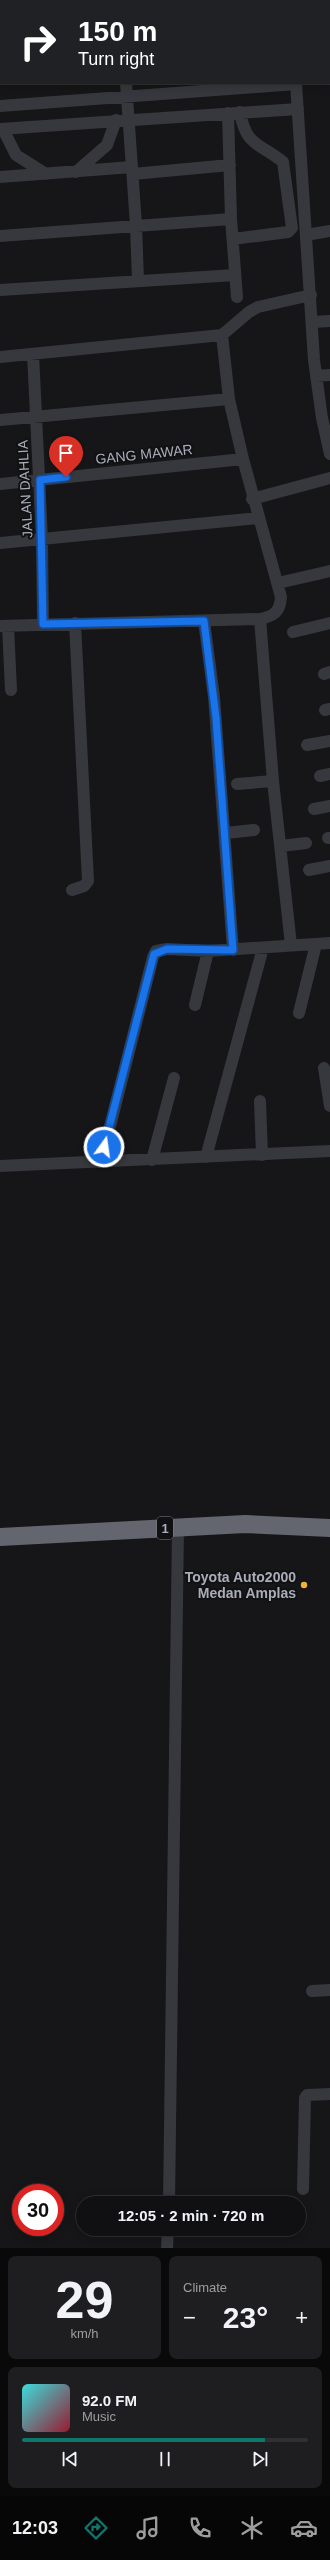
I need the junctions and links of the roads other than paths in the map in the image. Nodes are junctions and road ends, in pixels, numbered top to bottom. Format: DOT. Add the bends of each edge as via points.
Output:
graph roads {
  1 [pos="126,84"];
  2 [pos="275,84"];
  3 [pos="296,84"];
  4 [pos="232,86"];
  5 [pos="127,96"];
  6 [pos="0,106"];
  7 [pos="298,109"];
  8 [pos="234,113"];
  9 [pos="122,120"];
  10 [pos="1,129"];
  11 [pos="230,165"];
  12 [pos="132,171"];
  13 [pos="76,172"];
  14 [pos="46,174"];
  15 [pos="0,178"];
  16 [pos="231,219"];
  17 [pos="136,224"];
  18 [pos="330,231"];
  19 [pos="306,235"];
  20 [pos="0,236"];
  21 [pos="233,239"];
  22 [pos="235,275"];
  23 [pos="138,281"];
  24 [pos="0,286"];
  25 [pos="0,290"];
  26 [pos="311,295"];
  27 [pos="237,297"];
  28 [pos="330,321"];
  29 [pos="313,322"];
  30 [pos="222,335"];
  31 [pos="33,354"];
  32 [pos="0,357"];
  33 [pos="330,375"];
  34 [pos="316,376"];
  35 [pos="229,398"];
  36 [pos="36,417"];
  37 [pos="0,420"];
  38 [pos="330,454"];
  39 [pos="242,459"];
  40 [pos="330,478"];
  41 [pos="40,480"];
  42 [pos="0,484"];
  43 [pos="252,499"];
  44 [pos="258,518"];
  45 [pos="42,539"];
  46 [pos="0,543"];
  47 [pos="330,572"];
  48 [pos="278,583"];
  49 [pos="260,619"];
  50 [pos="204,621"];
  51 [pos="75,623"];
  52 [pos="330,623"];
  53 [pos="43,624"];
  54 [pos="4,626"];
  55 [pos="293,632"];
  56 [pos="11,690"];
  57 [pos="330,741"];
  58 [pos="307,745"];
  59 [pos="273,780"];
  60 [pos="237,784"];
  61 [pos="330,806"];
  62 [pos="314,810"];
  63 [pos="254,830"];
  64 [pos="226,833"];
  65 [pos="306,843"];
  66 [pos="281,846"];
  67 [pos="330,866"];
  68 [pos="310,870"];
  69 [pos="72,890"];
  70 [pos="330,943"];
  71 [pos="316,944"];
  72 [pos="291,945"];
  73 [pos="263,948"];
  74 [pos="233,950"];
  75 [pos="208,951"];
  76 [pos="195,1005"];
  77 [pos="299,1013"];
  78 [pos="324,1068"];
  79 [pos="174,1078"];
  80 [pos="260,1101"];
  81 [pos="330,1106"];
  82 [pos="330,1151"];
  83 [pos="262,1155"];
  84 [pos="206,1157"];
  85 [pos="152,1160"];
  86 [pos="101,1162"];
  87 [pos="0,1166"];
  88 [pos="330,1517"];
  89 [pos="0,1526"];
  90 [pos="178,1527"];
  91 [pos="330,1528"];
  92 [pos="0,1537"];
  93 [pos="330,1990"];
  94 [pos="312,1991"];
  95 [pos="330,2094"];
  96 [pos="303,2190"];
  97 [pos="169,2196"];
  98 [pos="168,2236"];
  99 [pos="167,2248"];
  1 -- 5 [label="street"];
  2 -- 4 [label="street"];
  3 -- 7 [label="street"];
  4 -- 5 [label="street"];
  5 -- 6 [label="street"];
  5 -- 9 [label="street"];
  7 -- 8 [label="street"];
  7 -- 19 [label="street"];
  8 -- 9 [label="street"];
  8 -- 11 [label="street"];
  8 -- 21 [label="street" via="251,140 283,162 292,228 288,232"];
  9 -- 10 [label="street"];
  9 -- 12 [label="street"];
  9 -- 13 [label="street" via="107,145"];
  10 -- 14 [label="street" via="16,155"];
  11 -- 12 [label="street"];
  11 -- 16 [label="street"];
  12 -- 13 [label="street"];
  12 -- 17 [label="street"];
  13 -- 14 [label="street"];
  14 -- 15 [label="street"];
  16 -- 17 [label="street"];
  16 -- 21 [label="street"];
  17 -- 20 [label="street"];
  17 -- 23 [label="street"];
  18 -- 19 [label="street"];
  19 -- 26 [label="street"];
  21 -- 22 [label="street"];
  22 -- 23 [label="street"];
  22 -- 27 [label="street"];
  23 -- 25 [label="street"];
  24 -- 25 [label="street"];
  26 -- 29 [label="street"];
  26 -- 30 [label="street" via="258,307"];
  28 -- 29 [label="street"];
  29 -- 34 [label="street"];
  30 -- 31 [label="street"];
  30 -- 35 [label="street"];
  31 -- 32 [label="street"];
  31 -- 36 [label="street, JALAN DAHLIA"];
  33 -- 34 [label="street"];
  34 -- 38 [label="street"];
  35 -- 36 [label="street"];
  35 -- 39 [label="street"];
  36 -- 37 [label="street"];
  36 -- 41 [label="street, JALAN DAHLIA"];
  39 -- 41 [label="street, GANG MAWAR"];
  39 -- 43 [label="street"];
  40 -- 43 [label="street"];
  41 -- 42 [label="street, GANG MAWAR"];
  41 -- 45 [label="street, JALAN DAHLIA"];
  43 -- 44 [label="street"];
  44 -- 45 [label="street"];
  44 -- 48 [label="street"];
  45 -- 46 [label="street"];
  45 -- 53 [label="street, JALAN DAHLIA"];
  47 -- 48 [label="street"];
  48 -- 49 [label="street" via="280,608 276,614"];
  49 -- 50 [label="street"];
  49 -- 59 [label="street"];
  50 -- 51 [label="street"];
  50 -- 64 [label="street" via="214,697"];
  51 -- 53 [label="street"];
  51 -- 69 [label="street" via="88,881 84,886"];
  52 -- 55 [label="street"];
  53 -- 54 [label="street"];
  54 -- 56 [label="street"];
  57 -- 58 [label="street"];
  59 -- 60 [label="street"];
  59 -- 66 [label="street"];
  61 -- 62 [label="street"];
  63 -- 64 [label="street"];
  64 -- 74 [label="street"];
  65 -- 66 [label="street"];
  66 -- 72 [label="street"];
  67 -- 68 [label="street"];
  70 -- 71 [label="street"];
  71 -- 72 [label="street"];
  71 -- 77 [label="street"];
  72 -- 73 [label="street"];
  73 -- 74 [label="street"];
  73 -- 84 [label="street"];
  74 -- 75 [label="street"];
  75 -- 76 [label="street"];
  75 -- 86 [label="street" via="167,949 154,954"];
  78 -- 81 [label="street"];
  79 -- 85 [label="street"];
  80 -- 83 [label="street"];
  82 -- 83 [label="street"];
  83 -- 84 [label="street"];
  84 -- 85 [label="street"];
  85 -- 86 [label="street"];
  86 -- 87 [label="street"];
  88 -- 89 [label="highway, 1" via="237,1512"];
  90 -- 91 [label="highway, 1" via="270,1524"];
  90 -- 92 [label="highway, 1"];
  90 -- 97 [label="street"];
  93 -- 94 [label="street"];
  95 -- 96 [label="street" via="307,2095 305,2098"];
  98 -- 99 [label="street"];
}
